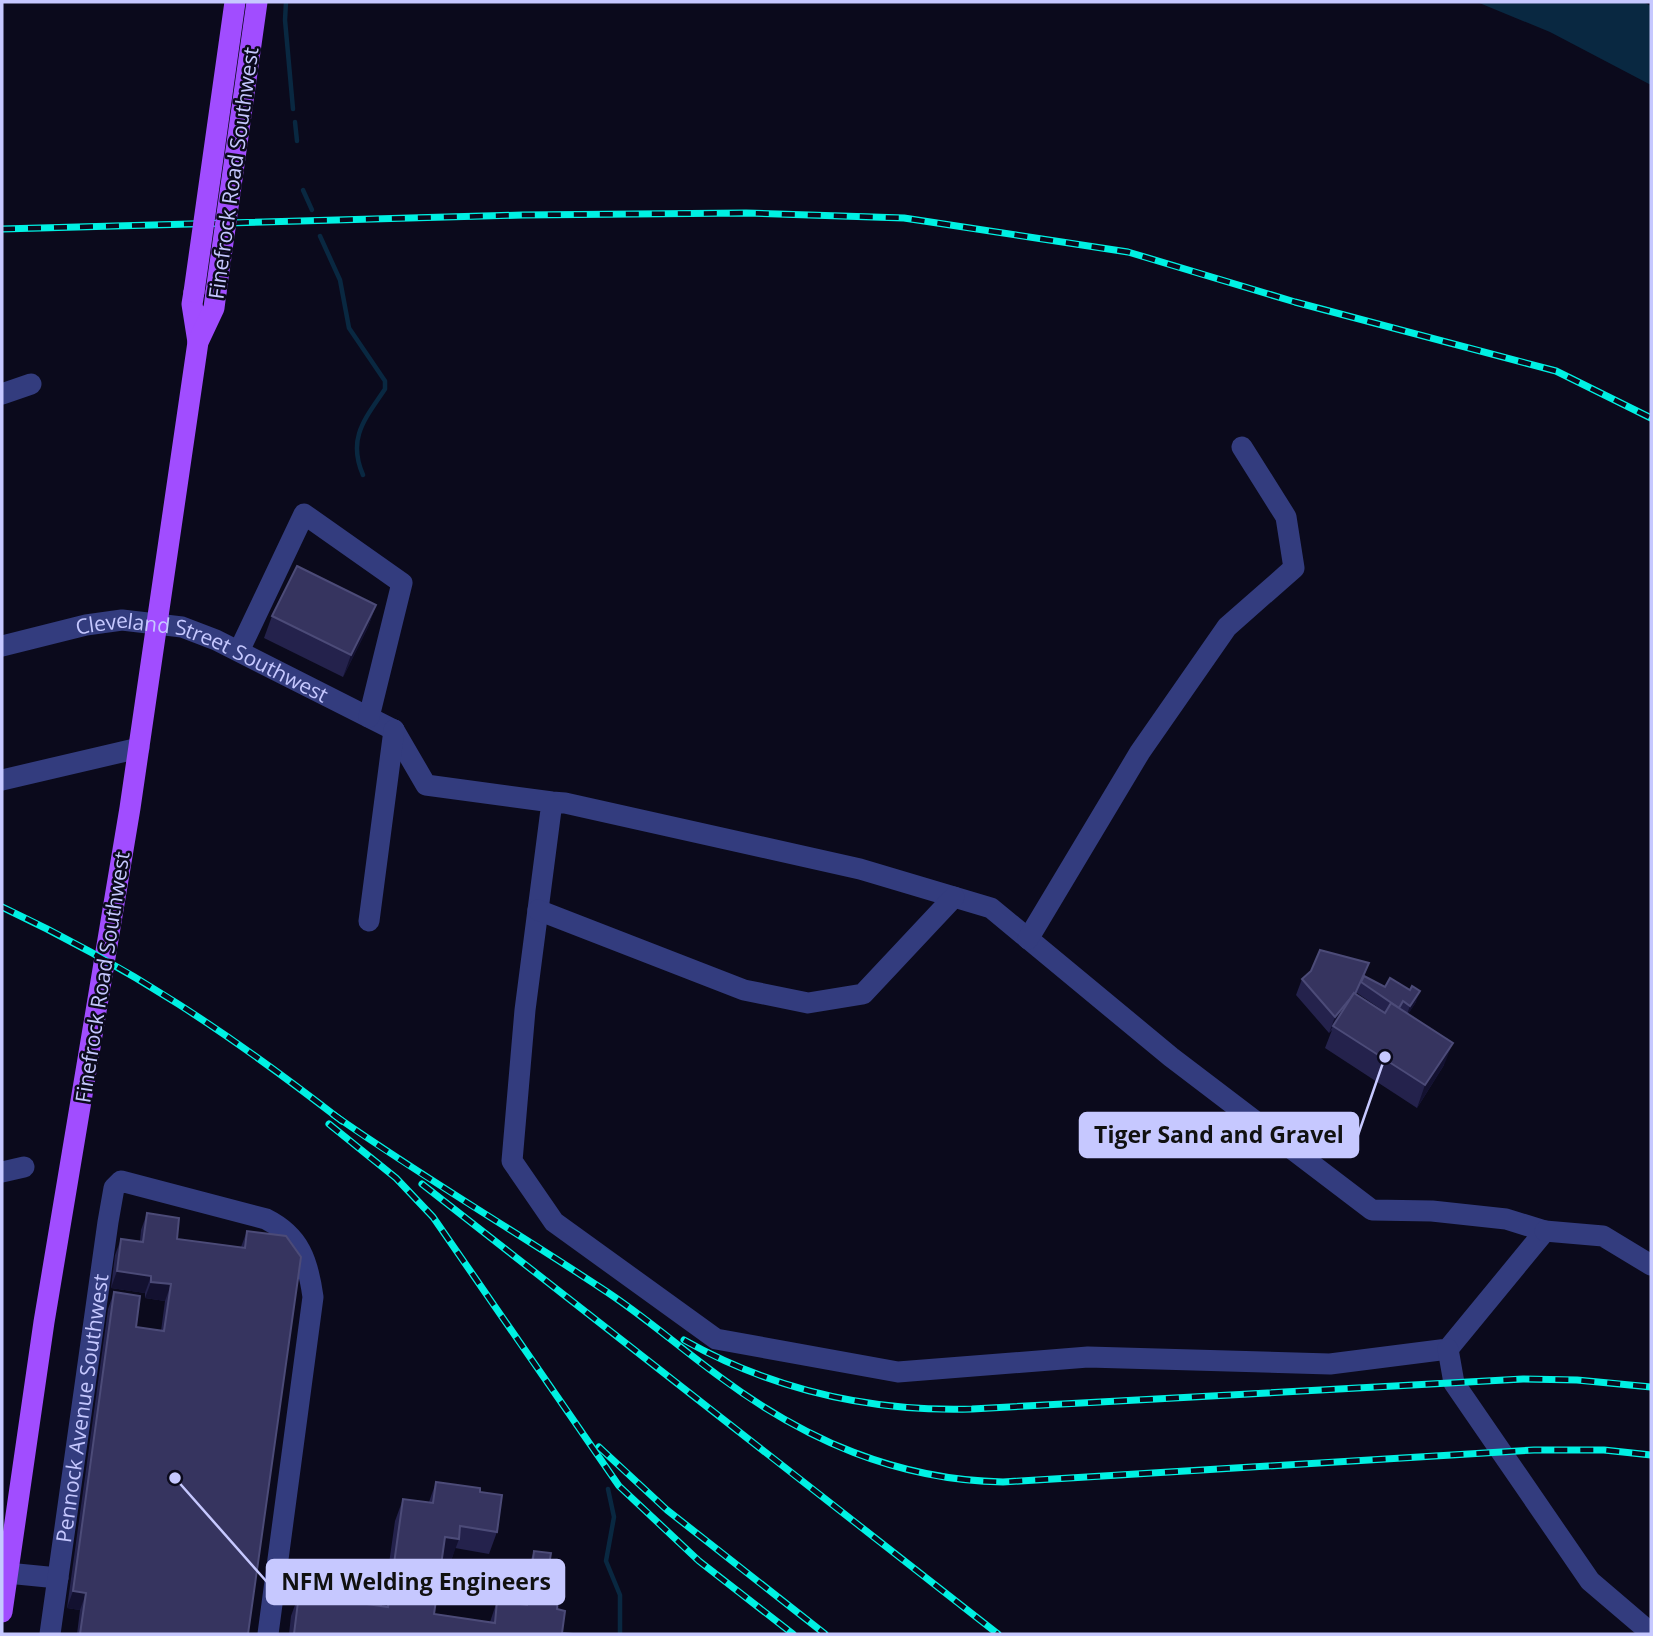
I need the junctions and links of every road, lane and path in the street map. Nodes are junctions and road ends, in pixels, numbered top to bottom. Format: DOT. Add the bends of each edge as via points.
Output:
graph roads {
  1 [pos="235,2"];
  2 [pos="257,2"];
  3 [pos="198,342"];
  4 [pos="31,384"];
  5 [pos="2,394"];
  6 [pos="1242,447"];
  7 [pos="156,622"];
  8 [pos="2,646"];
  9 [pos="239,651"];
  10 [pos="369,717"];
  11 [pos="394,730"];
  12 [pos="139,748"];
  13 [pos="2,780"];
  14 [pos="552,802"];
  15 [pos="954,897"];
  16 [pos="538,910"];
  17 [pos="369,920"];
  18 [pos="1028,939"];
  19 [pos="24,1167"];
  20 [pos="2,1172"];
  21 [pos="1545,1231"];
  22 [pos="1651,1265"];
  23 [pos="1448,1349"];
  24 [pos="7,1573"];
  25 [pos="58,1578"];
  26 [pos="2,1612"];
  27 [pos="1651,1633"];
  28 [pos="50,1634"];
  29 [pos="268,1634"];
  1 -- 3 [label="main road, Finefrock Road Southwest, bridge" via="192,304"];
  2 -- 3 [label="main road, Finefrock Road Southwest, bridge" via="214,309"];
  3 -- 7 [label="main road, Finefrock Road Southwest"];
  4 -- 5 [label="street"];
  6 -- 18 [label="street" via="1286,517 1294,568 1227,627 1140,752"];
  7 -- 8 [label="street, Cleveland Street Southwest" via="86,625"];
  7 -- 9 [label="street, Cleveland Street Southwest" via="194,630"];
  7 -- 12 [label="main road, Finefrock Road Southwest"];
  9 -- 10 [label="street, Cleveland Street Southwest"];
  9 -- 10 [label="street" via="304,513 402,583"];
  10 -- 11 [label="street, Cleveland Street Southwest"];
  11 -- 14 [label="street" via="426,785"];
  11 -- 17 [label="street"];
  12 -- 13 [label="street"];
  12 -- 24 [label="main road, Finefrock Road Southwest"];
  14 -- 15 [label="street" via="860,869"];
  14 -- 16 [label="street"];
  15 -- 16 [label="street" via="863,994 808,1003 744,990"];
  15 -- 18 [label="street" via="991,908"];
  16 -- 23 [label="street" via="512,1161 554,1222 716,1339 898,1372 1088,1357 1330,1364"];
  18 -- 21 [label="street" via="1171,1057 1372,1210 1506,1219"];
  19 -- 20 [label="street"];
  21 -- 22 [label="street" via="1603,1236"];
  21 -- 23 [label="street"];
  23 -- 27 [label="street" via="1454,1382 1590,1581"];
  24 -- 25 [label="street"];
  24 -- 26 [label="main road, Finefrock Road Southwest"];
  25 -- 28 [label="street, Pennock Avenue Southwest"];
  25 -- 29 [label="street, Pennock Avenue Southwest" via="108,1222 116,1183 131,1182 266,1219 283,1228 303,1253 313,1297"];
}
